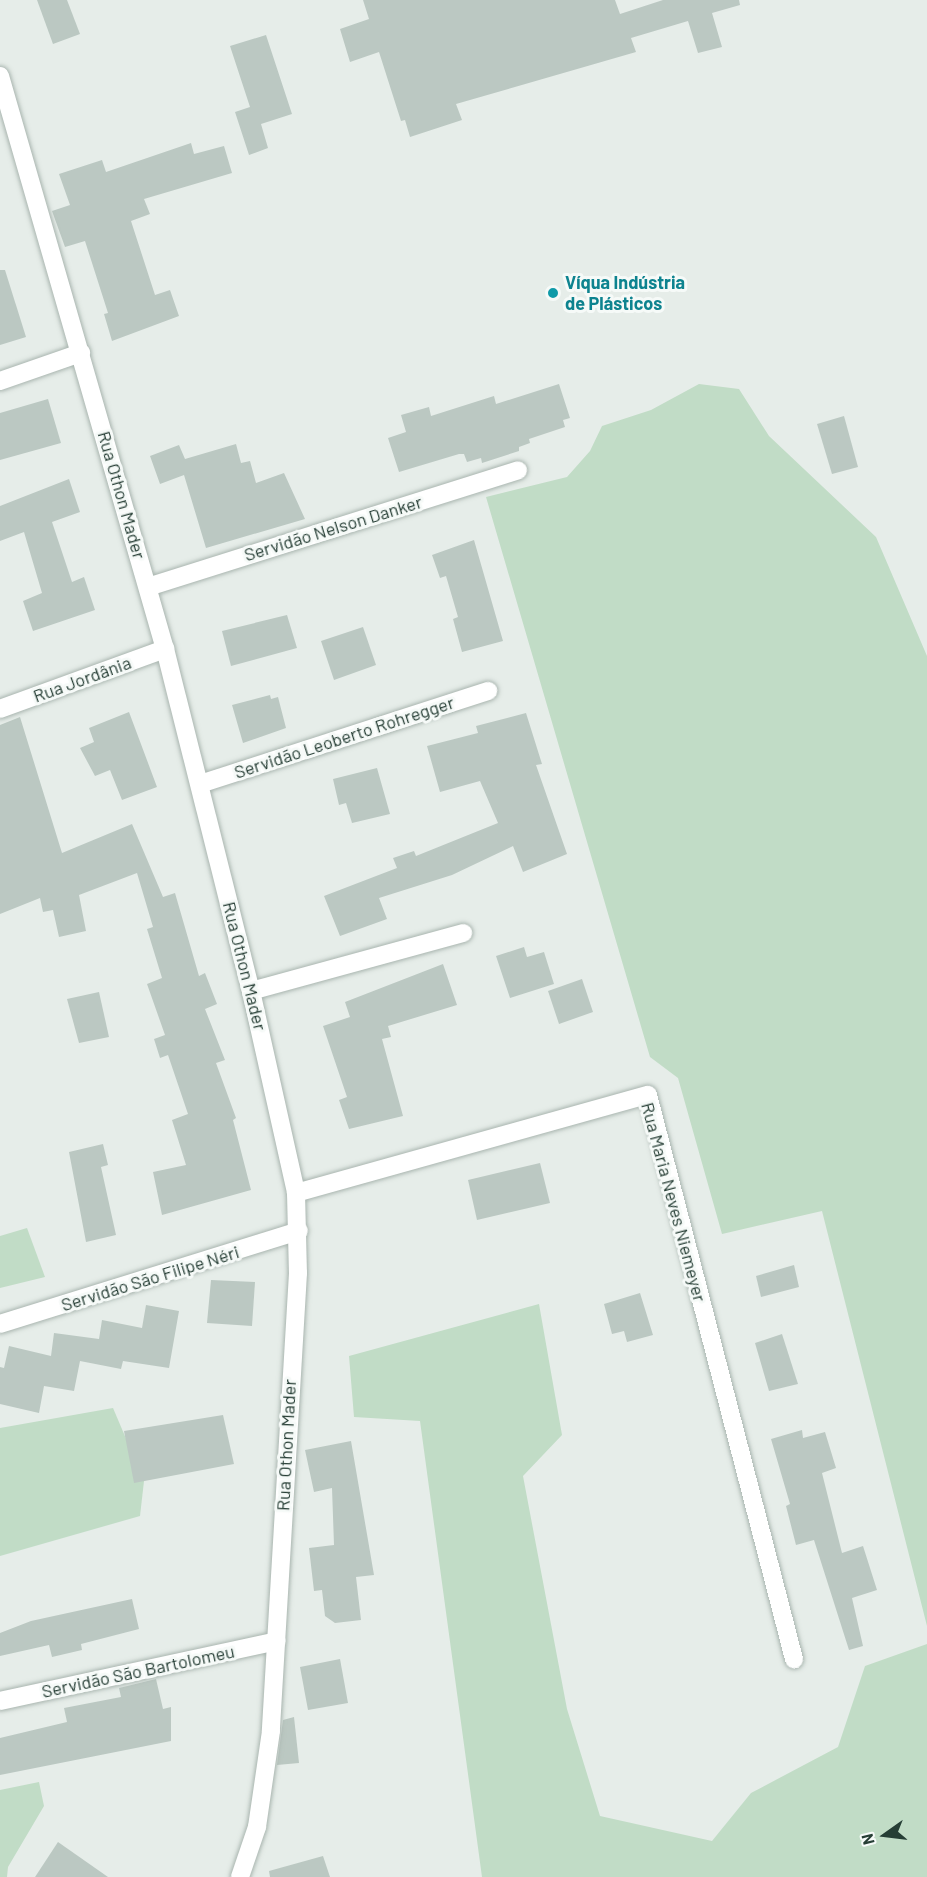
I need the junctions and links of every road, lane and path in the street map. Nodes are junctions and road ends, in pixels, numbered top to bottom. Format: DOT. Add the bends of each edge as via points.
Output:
graph roads {
  1 [pos="0,76"];
  2 [pos="81,353"];
  3 [pos="0,381"];
  4 [pos="518,470"];
  5 [pos="148,586"];
  6 [pos="165,649"];
  7 [pos="488,691"];
  8 [pos="0,709"];
  9 [pos="200,784"];
  10 [pos="463,933"];
  11 [pos="251,991"];
  12 [pos="297,1193"];
  13 [pos="299,1231"];
  14 [pos="0,1324"];
  15 [pos="277,1641"];
  16 [pos="794,1659"];
  17 [pos="0,1701"];
  18 [pos="240,1877"];
  1 -- 2 [label="street, Rua Othon Mader"];
  2 -- 3 [label="street"];
  2 -- 5 [label="street, Rua Othon Mader"];
  4 -- 5 [label="street, Servidão Nelson Danker"];
  5 -- 6 [label="street, Rua Othon Mader"];
  6 -- 8 [label="street, Rua Jordânia"];
  6 -- 9 [label="street, Rua Othon Mader"];
  7 -- 9 [label="street, Servidão Leoberto Rohregger"];
  9 -- 11 [label="street, Rua Othon Mader"];
  10 -- 11 [label="street"];
  11 -- 12 [label="street, Rua Othon Mader"];
  12 -- 13 [label="street, Rua Othon Mader"];
  12 -- 16 [label="street, Rua Maria Neves Niemeyer" via="648,1095"];
  13 -- 14 [label="street, Servidão São Filipe Néri"];
  13 -- 15 [label="street, Rua Othon Mader"];
  15 -- 17 [label="street, Servidão São Bartolomeu"];
  15 -- 18 [label="street, Rua Othon Mader" via="262,1805"];
}
